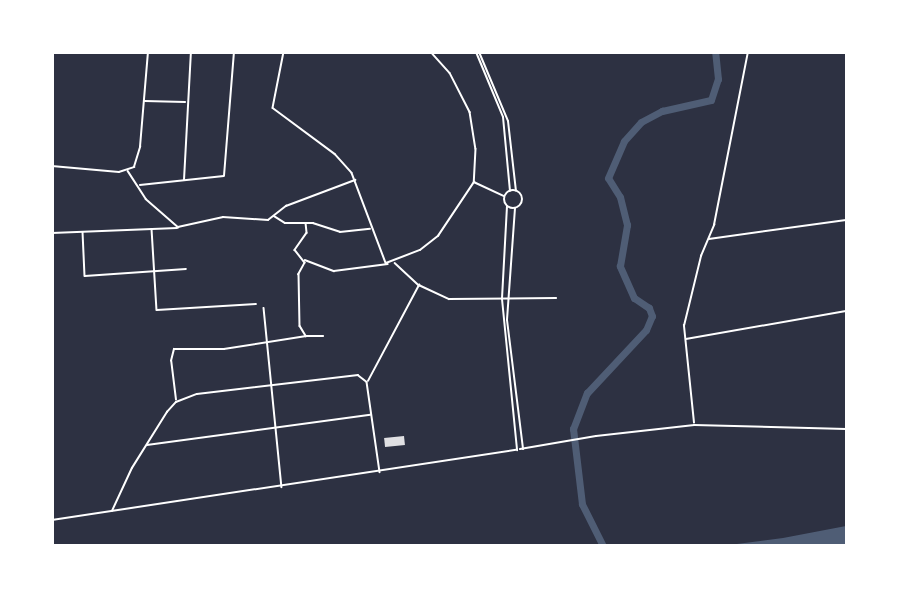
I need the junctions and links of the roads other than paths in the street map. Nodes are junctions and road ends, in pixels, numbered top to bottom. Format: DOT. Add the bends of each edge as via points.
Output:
graph roads {
  1 [pos="148,52"];
  2 [pos="191,52"];
  3 [pos="234,52"];
  4 [pos="284,52"];
  5 [pos="431,52"];
  6 [pos="477,52"];
  7 [pos="748,52"];
  8 [pos="144,101"];
  9 [pos="187,102"];
  10 [pos="52,166"];
  11 [pos="128,171"];
  12 [pos="356,180"];
  13 [pos="184,181"];
  14 [pos="474,182"];
  15 [pos="139,185"];
  16 [pos="510,190"];
  17 [pos="516,191"];
  18 [pos="504,196"];
  19 [pos="507,206"];
  20 [pos="515,208"];
  21 [pos="274,216"];
  22 [pos="846,220"];
  23 [pos="306,223"];
  24 [pos="178,227"];
  25 [pos="152,229"];
  26 [pos="372,229"];
  27 [pos="82,232"];
  28 [pos="52,233"];
  29 [pos="708,239"];
  30 [pos="304,260"];
  31 [pos="395,263"];
  32 [pos="388,264"];
  33 [pos="155,268"];
  34 [pos="186,269"];
  35 [pos="419,285"];
  36 [pos="556,298"];
  37 [pos="502,299"];
  38 [pos="508,299"];
  39 [pos="256,304"];
  40 [pos="264,308"];
  41 [pos="846,311"];
  42 [pos="306,336"];
  43 [pos="323,336"];
  44 [pos="685,339"];
  45 [pos="266,342"];
  46 [pos="367,382"];
  47 [pos="273,387"];
  48 [pos="176,402"];
  49 [pos="372,415"];
  50 [pos="694,425"];
  51 [pos="275,428"];
  52 [pos="846,429"];
  53 [pos="146,445"];
  54 [pos="520,449"];
  55 [pos="380,473"];
  56 [pos="282,488"];
  57 [pos="111,512"];
  58 [pos="52,519"];
  1 -- 8 [label="street"];
  2 -- 9 [label="street"];
  3 -- 13 [label="street" via="225,173 221,178"];
  4 -- 12 [label="street" via="273,108 335,154"];
  5 -- 14 [label="street" via="450,73 470,112 476,149"];
  6 -- 16 [label="street" via="503,117"];
  6 -- 17 [label="street" via="508,121"];
  7 -- 29 [label="street"];
  8 -- 9 [label="street"];
  8 -- 11 [label="street" via="137,161"];
  9 -- 13 [label="street"];
  10 -- 11 [label="street"];
  11 -- 15 [label="street"];
  12 -- 21 [label="street" via="294,202"];
  12 -- 26 [label="street"];
  13 -- 15 [label="street"];
  14 -- 18 [label="street"];
  14 -- 31 [label="street" via="438,236"];
  15 -- 24 [label="street" via="146,199"];
  16 -- 17 [label="street"];
  16 -- 18 [label="street"];
  17 -- 20 [label="street" via="522,200"];
  18 -- 19 [label="street"];
  19 -- 20 [label="street"];
  19 -- 37 [label="street"];
  20 -- 38 [label="street"];
  21 -- 23 [label="street" via="285,223"];
  21 -- 24 [label="street" via="268,220 224,217"];
  22 -- 29 [label="street"];
  23 -- 26 [label="street" via="340,232"];
  23 -- 30 [label="street" via="307,233 295,250"];
  24 -- 25 [label="street"];
  25 -- 27 [label="street"];
  25 -- 33 [label="street"];
  26 -- 32 [label="street"];
  27 -- 28 [label="street"];
  27 -- 33 [label="street" via="85,276"];
  29 -- 44 [label="street" via="689,297"];
  30 -- 32 [label="street" via="334,271"];
  30 -- 42 [label="street" via="299,274 299,311"];
  31 -- 32 [label="street"];
  31 -- 35 [label="street"];
  33 -- 34 [label="street"];
  33 -- 39 [label="street" via="157,310"];
  35 -- 37 [label="street" via="449,299"];
  35 -- 46 [label="street"];
  36 -- 38 [label="street"];
  37 -- 38 [label="street"];
  37 -- 54 [label="street"];
  38 -- 54 [label="street" via="510,364"];
  40 -- 45 [label="street"];
  41 -- 44 [label="street"];
  42 -- 43 [label="street"];
  42 -- 45 [label="street"];
  44 -- 50 [label="street"];
  45 -- 47 [label="street"];
  45 -- 48 [label="street" via="224,349 174,349 171,362"];
  46 -- 47 [label="street" via="355,374"];
  46 -- 49 [label="street"];
  47 -- 48 [label="street" via="197,394"];
  47 -- 51 [label="street"];
  48 -- 53 [label="street"];
  49 -- 51 [label="street"];
  49 -- 55 [label="street"];
  50 -- 52 [label="street"];
  50 -- 54 [label="street"];
  51 -- 53 [label="street"];
  51 -- 56 [label="street"];
  53 -- 57 [label="street"];
  54 -- 55 [label="street"];
  55 -- 56 [label="street"];
  56 -- 57 [label="street"];
  57 -- 58 [label="street"];
}
